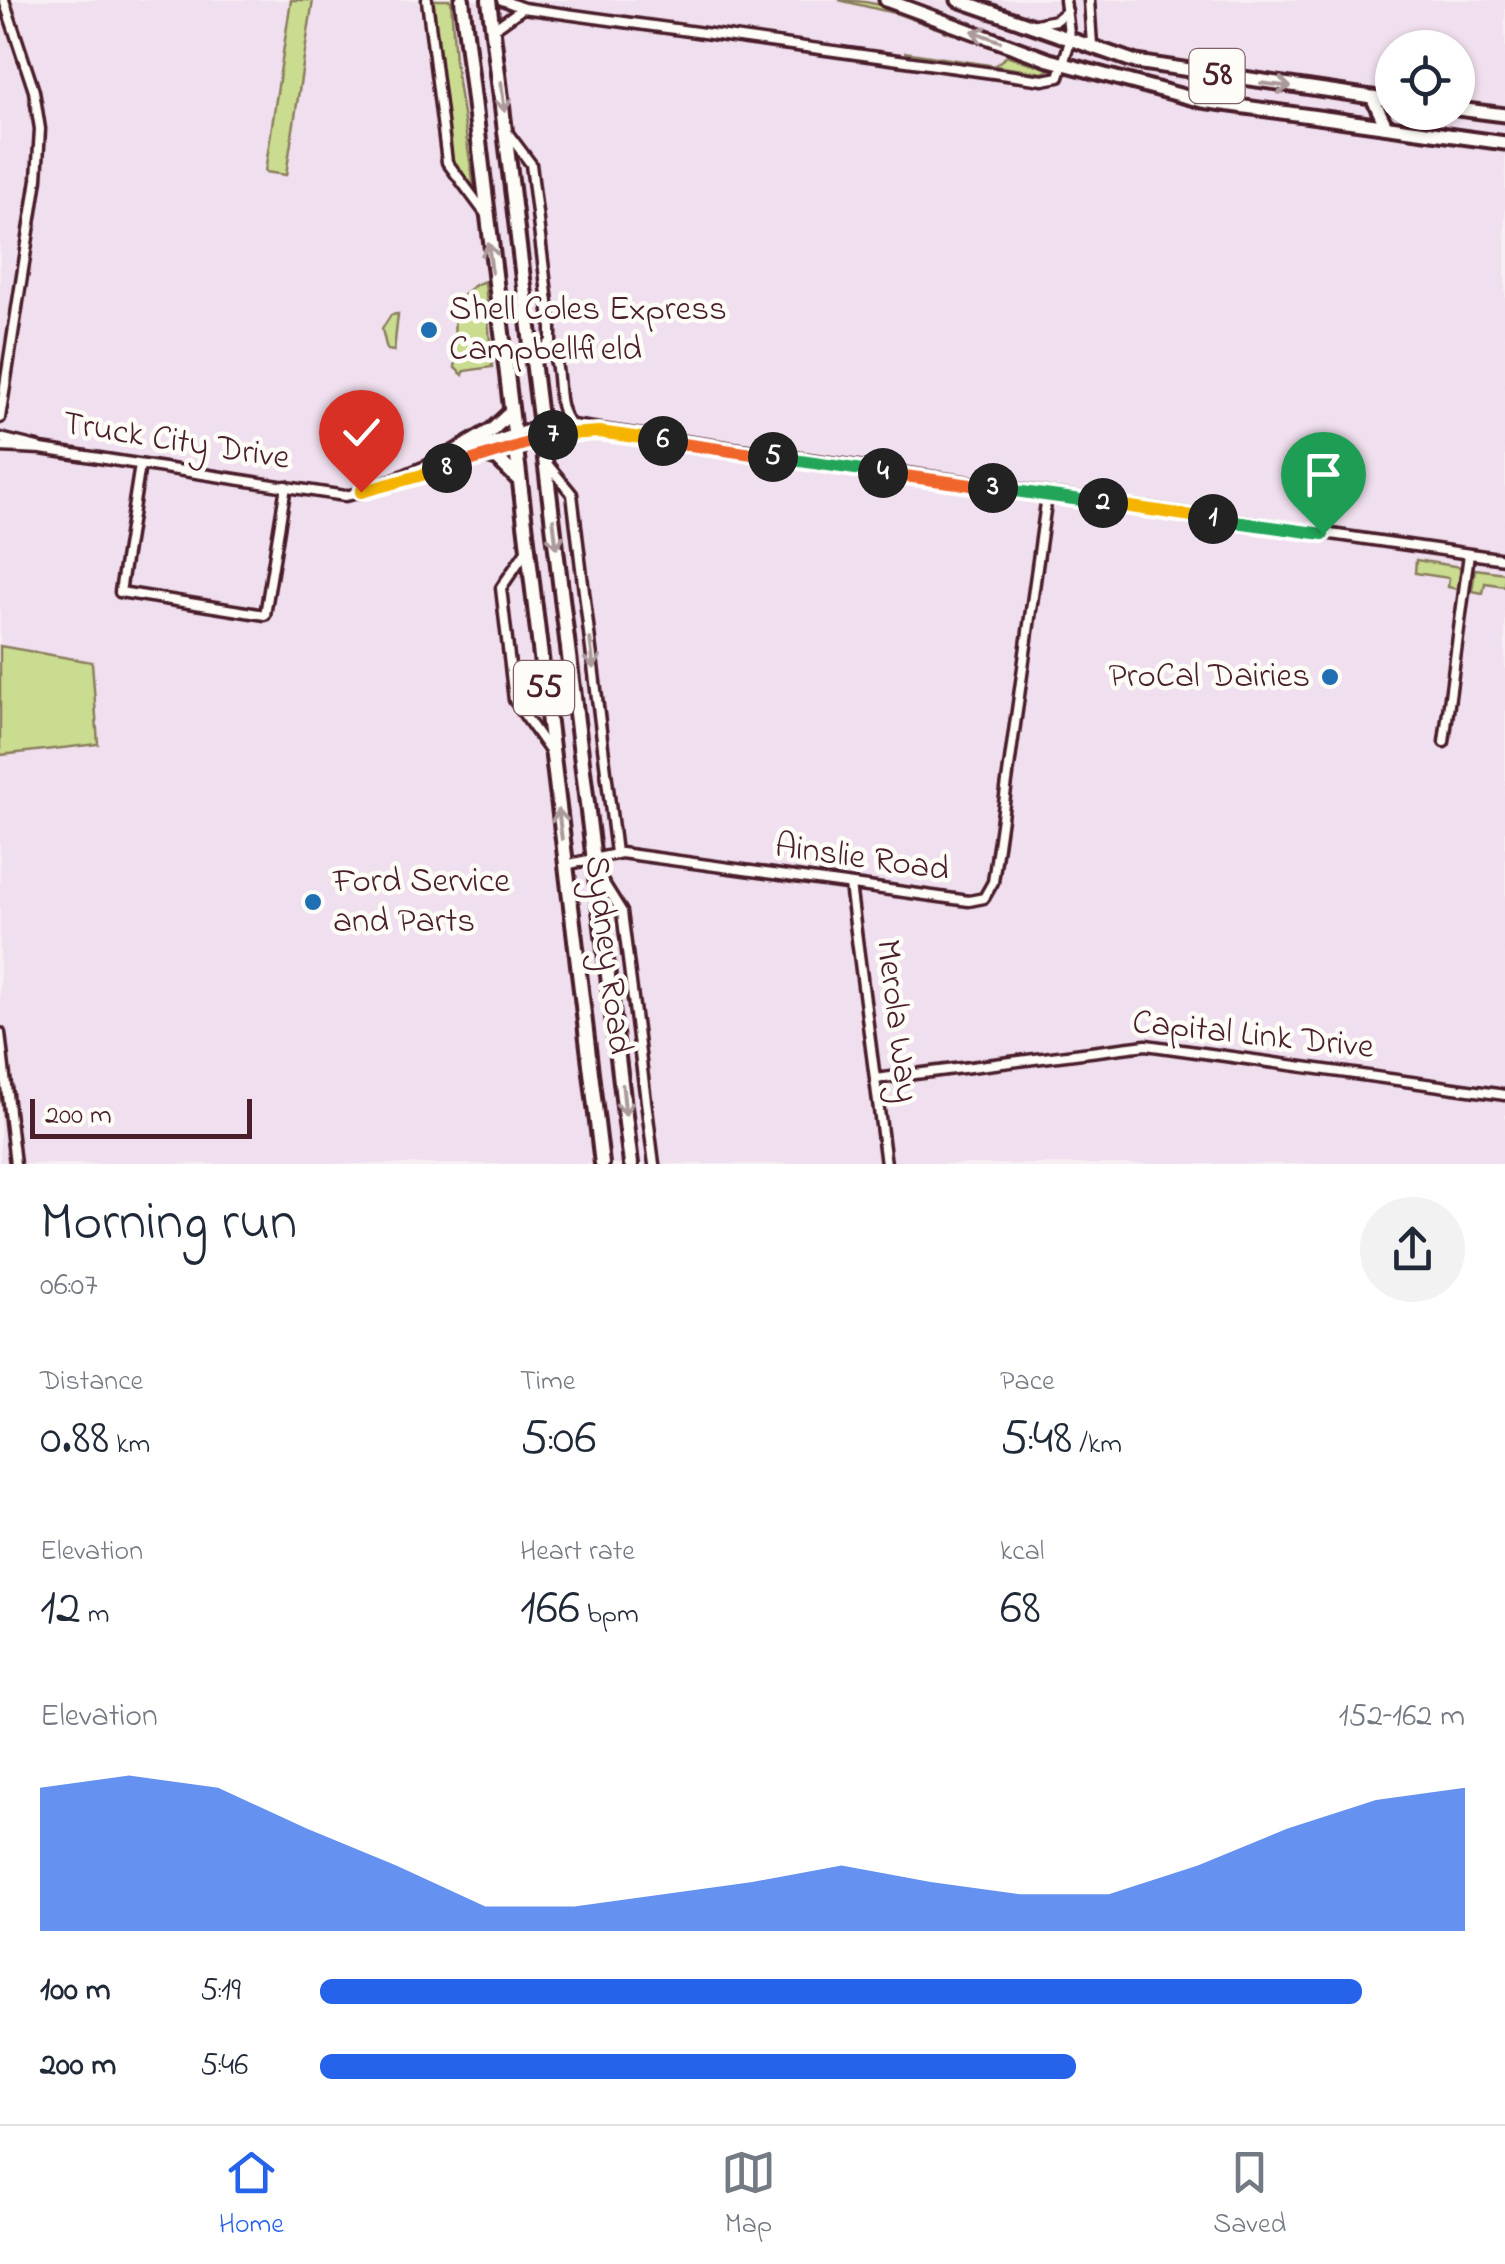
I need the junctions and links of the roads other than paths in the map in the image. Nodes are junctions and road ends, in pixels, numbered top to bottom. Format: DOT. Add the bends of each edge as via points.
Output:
graph roads {
  1 [pos="4,0"];
  2 [pos="427,0"];
  3 [pos="462,0"];
  4 [pos="490,0"];
  5 [pos="502,0"];
  6 [pos="958,0"];
  7 [pos="986,0"];
  8 [pos="1065,0"];
  9 [pos="1089,0"];
  10 [pos="890,1"];
  11 [pos="523,8"];
  12 [pos="1067,11"];
  13 [pos="993,13"];
  14 [pos="1027,26"];
  15 [pos="494,30"];
  16 [pos="1070,41"];
  17 [pos="1094,48"];
  18 [pos="1027,52"];
  19 [pos="1136,62"];
  20 [pos="1065,64"];
  21 [pos="1145,88"];
  22 [pos="1372,97"];
  23 [pos="1375,97"];
  24 [pos="1375,103"];
  25 [pos="1475,111"];
  26 [pos="1505,115"];
  27 [pos="1375,124"];
  28 [pos="1414,130"];
  29 [pos="507,132"];
  30 [pos="1505,143"];
  31 [pos="485,213"];
  32 [pos="548,346"];
  33 [pos="533,362"];
  34 [pos="509,414"];
  35 [pos="0,418"];
  36 [pos="571,426"];
  37 [pos="542,431"];
  38 [pos="599,432"];
  39 [pos="0,438"];
  40 [pos="514,440"];
  41 [pos="0,447"];
  42 [pos="41,449"];
  43 [pos="484,455"];
  44 [pos="445,458"];
  45 [pos="546,463"];
  46 [pos="140,465"];
  47 [pos="520,481"];
  48 [pos="286,486"];
  49 [pos="361,492"];
  50 [pos="1047,496"];
  51 [pos="527,550"];
  52 [pos="1469,554"];
  53 [pos="1505,560"];
  54 [pos="1444,742"];
  55 [pos="552,754"];
  56 [pos="616,853"];
  57 [pos="594,856"];
  58 [pos="565,864"];
  59 [pos="596,872"];
  60 [pos="850,884"];
  61 [pos="0,1033"];
  62 [pos="875,1079"];
  63 [pos="1505,1095"];
  64 [pos="4,1096"];
  65 [pos="15,1164"];
  66 [pos="602,1164"];
  67 [pos="631,1164"];
  68 [pos="654,1164"];
  69 [pos="886,1164"];
  1 -- 35 [label="street" via="40,129"];
  2 -- 31 [label="street, Sydney Road" via="448,162"];
  3 -- 31 [label="highway, Sydney Road / 55"];
  4 -- 15 [label="highway, Sydney Road / 55"];
  5 -- 11 [label="street"];
  6 -- 13 [label="main road, 58"];
  7 -- 13 [label="street"];
  8 -- 12 [label="street"];
  9 -- 17 [label="street"];
  18 -- 10 [label="main road, 58, one-way"];
  11 -- 15 [label="street"];
  11 -- 20 [label="street" via="1044,80 1059,76"];
  12 -- 14 [label="street"];
  12 -- 16 [label="street"];
  13 -- 14 [label="main road, 58"];
  14 -- 16 [label="main road, 58"];
  14 -- 18 [label="main road"];
  15 -- 29 [label="highway, Sydney Road / 55, one-way"];
  16 -- 17 [label="main road, 58"];
  16 -- 20 [label="street"];
  17 -- 19 [label="main road, 58"];
  18 -- 20 [label="main road, 58"];
  19 -- 21 [label="main road"];
  19 -- 22 [label="main road, 58, one-way"];
  20 -- 21 [label="main road, 58"];
  21 -- 27 [label="main road, 58"];
  22 -- 23 [label="main road, 58"];
  22 -- 24 [label="main road"];
  25 -- 26 [label="main road"];
  28 -- 30 [label="main road, 58"];
  29 -- 32 [label="street, Sydney Road" via="531,164 552,335"];
  29 -- 33 [label="highway, Sydney Road / 55"];
  34 -- 31 [label="highway, Sydney Road / 55, one-way"];
  32 -- 33 [label="street"];
  32 -- 36 [label="street, Sydney Road" via="562,414"];
  33 -- 37 [label="highway, Sydney Road / 55"];
  34 -- 40 [label="highway, Sydney Road / 55"];
  34 -- 44 [label="highway"];
  36 -- 37 [label="street"];
  36 -- 38 [label="street"];
  37 -- 38 [label="street"];
  37 -- 40 [label="street, Truck City Drive"];
  37 -- 45 [label="highway, Sydney Road / 55"];
  38 -- 50 [label="street"];
  39 -- 42 [label="street, Truck City Drive"];
  40 -- 43 [label="street, Truck City Drive"];
  40 -- 44 [label="street, Truck City Drive"];
  40 -- 47 [label="highway, Sydney Road / 55"];
  41 -- 42 [label="street, Truck City Drive"];
  42 -- 46 [label="street, Truck City Drive"];
  43 -- 47 [label="highway"];
  43 -- 49 [label="street, Truck City Drive"];
  44 -- 49 [label="street, Truck City Drive"];
  45 -- 56 [label="street, Sydney Road, one-way" via="572,494"];
  45 -- 57 [label="highway, Sydney Road / 55, one-way"];
  46 -- 48 [label="street, Truck City Drive"];
  46 -- 48 [label="street" via="120,592 265,615"];
  47 -- 51 [label="highway, Sydney Road / 55"];
  48 -- 49 [label="street, Truck City Drive" via="345,496"];
  50 -- 52 [label="street"];
  50 -- 60 [label="street, Ainslie Road" via="990,892 969,901"];
  51 -- 55 [label="highway, Sydney Road / 55"];
  51 -- 55 [label="street" via="500,594 516,708"];
  52 -- 53 [label="street"];
  52 -- 54 [label="street"];
  58 -- 55 [label="highway, Sydney Road / 55, one-way"];
  56 -- 57 [label="street, Ainslie Road"];
  56 -- 60 [label="street, Ainslie Road"];
  57 -- 58 [label="street, Ainslie Road"];
  57 -- 59 [label="highway, Sydney Road / 55"];
  58 -- 66 [label="highway, Sydney Road / 55"];
  59 -- 67 [label="highway, Sydney Road / 55, one-way"];
  59 -- 68 [label="street, Sydney Road" via="622,912"];
  60 -- 62 [label="street, Merola Way"];
  61 -- 64 [label="street"];
  62 -- 63 [label="street, Capital Link Drive" via="1146,1045"];
  62 -- 69 [label="street, Merola Way"];
  64 -- 65 [label="street"];
}
